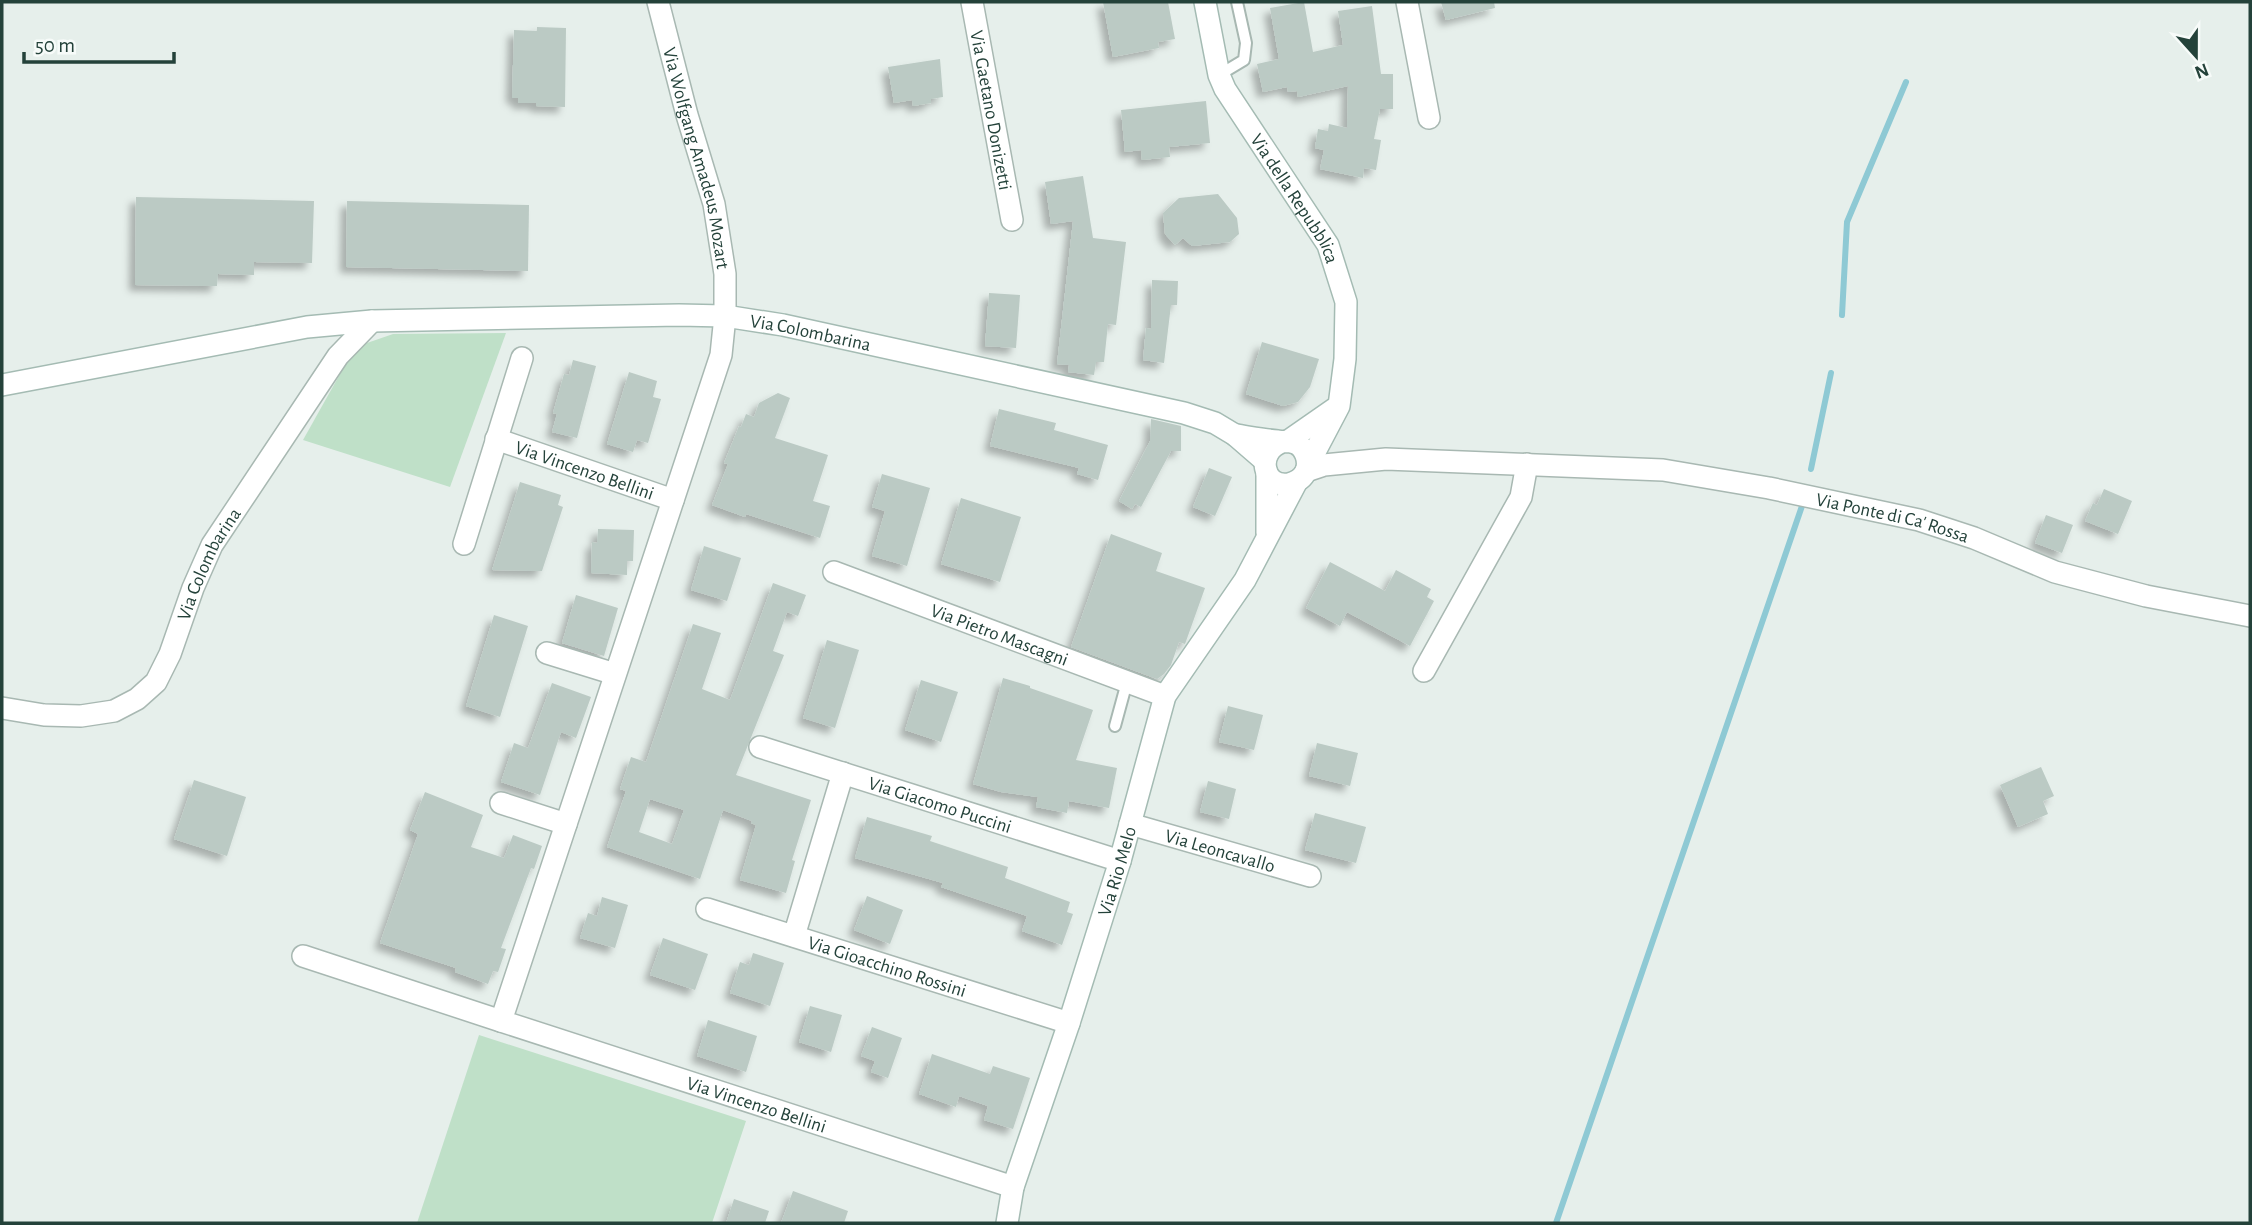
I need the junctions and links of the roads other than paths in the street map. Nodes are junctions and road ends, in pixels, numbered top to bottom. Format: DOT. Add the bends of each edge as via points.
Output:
graph roads {
  1 [pos="658,2"];
  2 [pos="971,2"];
  3 [pos="1205,2"];
  4 [pos="1237,2"];
  5 [pos="1407,2"];
  6 [pos="1219,75"];
  7 [pos="1429,118"];
  8 [pos="1012,220"];
  9 [pos="725,316"];
  10 [pos="372,321"];
  11 [pos="522,358"];
  12 [pos="2,385"];
  13 [pos="1339,406"];
  14 [pos="1235,435"];
  15 [pos="496,439"];
  16 [pos="1285,442"];
  17 [pos="1527,464"];
  18 [pos="1266,467"];
  19 [pos="1303,472"];
  20 [pos="673,500"];
  21 [pos="1267,538"];
  22 [pos="464,544"];
  23 [pos="834,572"];
  24 [pos="2250,616"];
  25 [pos="547,653"];
  26 [pos="1424,671"];
  27 [pos="615,674"];
  28 [pos="1127,682"];
  29 [pos="1165,696"];
  30 [pos="2,708"];
  31 [pos="1115,726"];
  32 [pos="760,747"];
  33 [pos="843,773"];
  34 [pos="500,803"];
  35 [pos="566,824"];
  36 [pos="1130,824"];
  37 [pos="1120,861"];
  38 [pos="1310,876"];
  39 [pos="707,908"];
  40 [pos="794,936"];
  41 [pos="303,956"];
  42 [pos="501,1021"];
  43 [pos="1069,1023"];
  44 [pos="1013,1187"];
  45 [pos="1007,1223"];
  1 -- 9 [label="street, Via Wolfgang Amadeus Mozart" via="714,204 725,274"];
  2 -- 8 [label="street, Via Gaetano Donizetti"];
  3 -- 6 [label="street, Via della Repubblica"];
  4 -- 6 [label="lane" via="1246,43 1244,60"];
  5 -- 7 [label="street"];
  6 -- 13 [label="street, Via della Repubblica" via="1328,245 1346,302"];
  9 -- 10 [label="street, Via Colombarina"];
  9 -- 14 [label="street, Via Colombarina" via="1144,403 1215,423"];
  9 -- 20 [label="street, Via Vincenzo Bellini" via="720,355"];
  10 -- 12 [label="street, Via Colombarina" via="307,327"];
  10 -- 30 [label="street, Via Colombarina" via="338,356 212,545 156,682 114,711 81,716"];
  11 -- 15 [label="street, Via Vincenzo Bellini"];
  13 -- 16 [label="street"];
  13 -- 19 [label="street, Via della Repubblica"];
  14 -- 16 [label="street, Via Colombarina"];
  14 -- 18 [label="street, Via Colombarina"];
  15 -- 20 [label="street, Via Vincenzo Bellini"];
  15 -- 22 [label="street, Via Vincenzo Bellini"];
  16 -- 18 [label="street" via="1270,449"];
  16 -- 19 [label="street" via="1295,443 1305,452"];
  17 -- 19 [label="street, Via Ponte di Ca' Rossa" via="1386,459 1324,465"];
  17 -- 24 [label="street, Via Ponte di Ca' Rossa" via="1662,470 1769,488 1919,520 2055,572 2133,593"];
  17 -- 26 [label="street" via="1521,497"];
  18 -- 19 [label="street" via="1278,483 1291,484"];
  18 -- 21 [label="street, Via Rio Melo"];
  19 -- 21 [label="street, Via Rio Melo"];
  20 -- 27 [label="street, Via Vincenzo Bellini"];
  21 -- 29 [label="street, Via Rio Melo" via="1245,580"];
  23 -- 28 [label="street, Via Pietro Mascagni"];
  25 -- 27 [label="street"];
  27 -- 35 [label="street, Via Vincenzo Bellini"];
  28 -- 29 [label="street, Via Pietro Mascagni"];
  28 -- 31 [label="lane"];
  29 -- 36 [label="street, Via Rio Melo"];
  32 -- 33 [label="street, Via Giacomo Puccini"];
  33 -- 37 [label="street, Via Giacomo Puccini"];
  33 -- 40 [label="street"];
  34 -- 35 [label="street"];
  35 -- 42 [label="street, Via Vincenzo Bellini"];
  36 -- 37 [label="street, Via Rio Melo"];
  36 -- 38 [label="street, Via Leoncavallo"];
  37 -- 43 [label="street, Via Rio Melo"];
  39 -- 40 [label="street, Via Gioacchino Rossini"];
  40 -- 43 [label="street, Via Gioacchino Rossini"];
  41 -- 42 [label="street, Via Vincenzo Bellini"];
  42 -- 44 [label="street, Via Vincenzo Bellini"];
  43 -- 44 [label="street, Via Rio Melo"];
  44 -- 45 [label="street, Via Rio Melo"];
}
